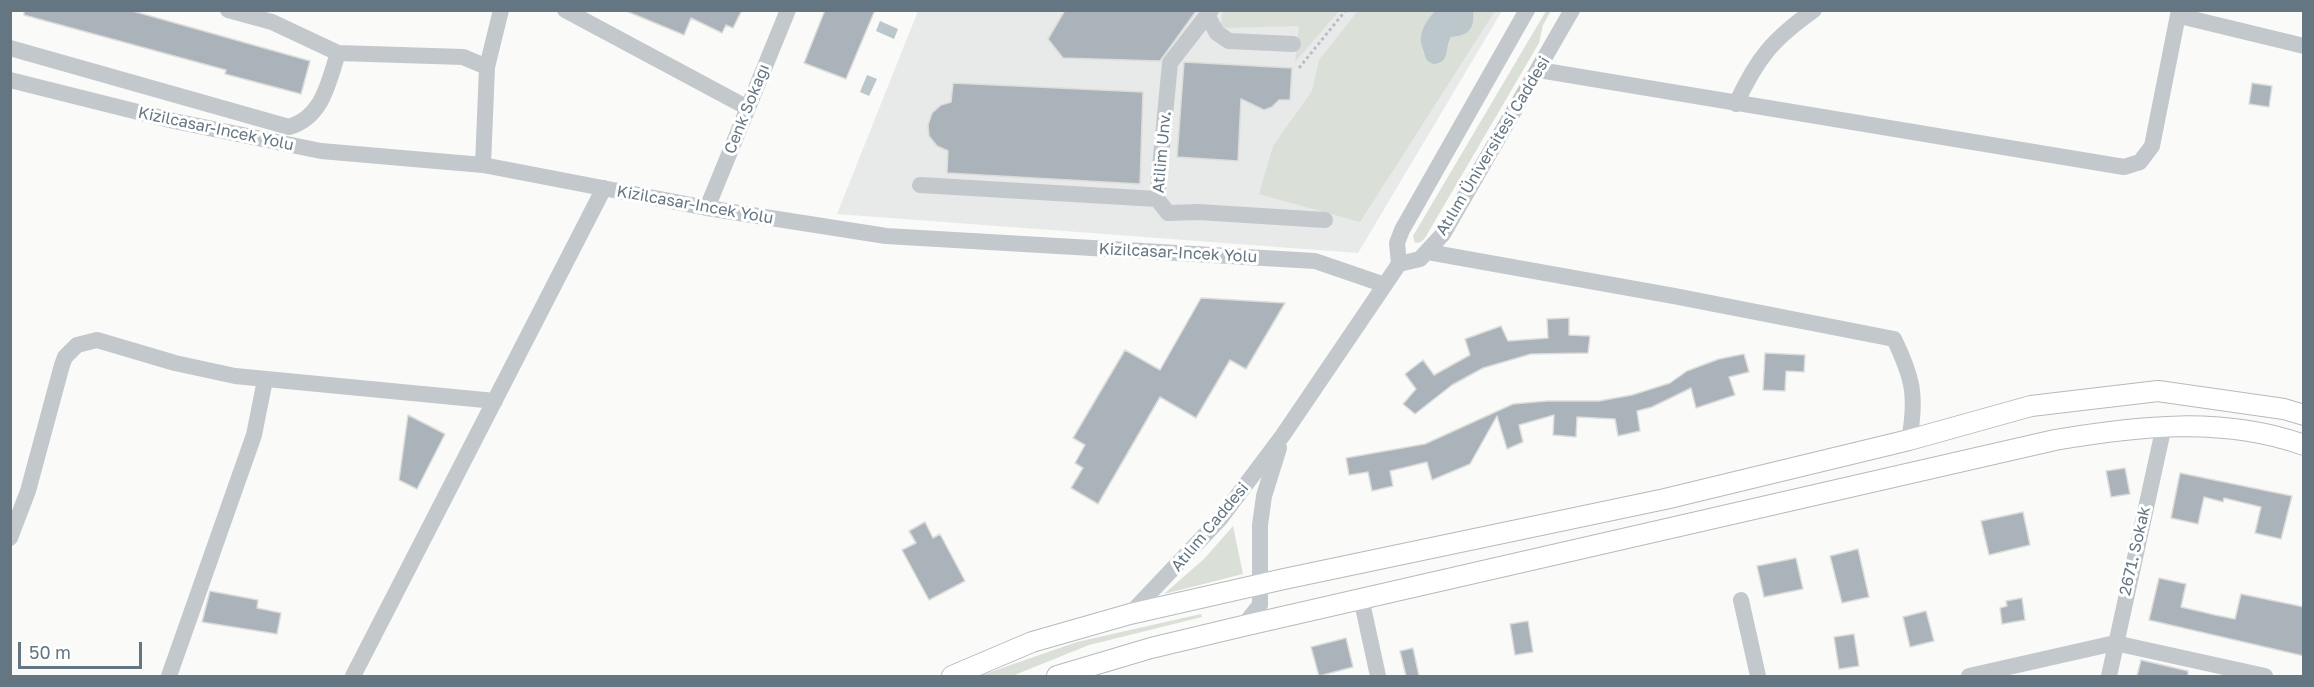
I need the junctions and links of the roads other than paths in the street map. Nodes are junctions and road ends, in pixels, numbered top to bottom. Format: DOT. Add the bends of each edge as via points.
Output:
graph roads {
  1 [pos="228,10"];
  2 [pos="501,10"];
  3 [pos="565,10"];
  4 [pos="788,10"];
  5 [pos="1527,10"];
  6 [pos="1572,10"];
  7 [pos="1814,10"];
  8 [pos="1209,13"];
  9 [pos="2180,13"];
  10 [pos="266,16"];
  11 [pos="1293,44"];
  12 [pos="2304,46"];
  13 [pos="10,48"];
  14 [pos="338,53"];
  15 [pos="487,67"];
  16 [pos="1539,70"];
  17 [pos="10,80"];
  18 [pos="1736,104"];
  19 [pos="748,108"];
  20 [pos="483,165"];
  21 [pos="920,185"];
  22 [pos="604,188"];
  23 [pos="1157,199"];
  24 [pos="707,208"];
  25 [pos="1324,220"];
  26 [pos="1428,252"];
  27 [pos="1399,264"];
  28 [pos="1385,285"];
  29 [pos="265,380"];
  30 [pos="495,401"];
  31 [pos="2304,415"];
  32 [pos="2164,426"];
  33 [pos="1283,435"];
  34 [pos="1909,440"];
  35 [pos="2304,444"];
  36 [pos="10,538"];
  37 [pos="1261,584"];
  38 [pos="1361,598"];
  39 [pos="1741,600"];
  40 [pos="1130,614"];
  41 [pos="1243,626"];
  42 [pos="2115,643"];
  43 [pos="169,676"];
  44 [pos="353,676"];
  45 [pos="952,676"];
  46 [pos="1057,676"];
  47 [pos="1378,676"];
  48 [pos="1758,676"];
  49 [pos="1969,676"];
  50 [pos="2109,676"];
  51 [pos="2265,676"];
  1 -- 10 [label="street"];
  2 -- 15 [label="street"];
  3 -- 19 [label="street"];
  4 -- 19 [label="street, Cenk Sokağı"];
  5 -- 27 [label="street" via="1407,222 1397,243"];
  6 -- 16 [label="street, Atılım Üniversitesi Caddesi"];
  7 -- 18 [label="street" via="1783,32 1753,67"];
  8 -- 11 [label="street, Atilim Unv." via="1217,33 1229,41"];
  8 -- 23 [label="street, Atilim Unv." via="1170,63"];
  9 -- 12 [label="street"];
  9 -- 18 [label="street" via="2152,146 2140,162 2124,167"];
  10 -- 14 [label="street"];
  13 -- 14 [label="street" via="289,128 304,123 316,110"];
  14 -- 15 [label="street" via="464,57"];
  15 -- 20 [label="street"];
  16 -- 18 [label="street"];
  16 -- 26 [label="street, Atılım Üniversitesi Caddesi" via="1453,219"];
  17 -- 20 [label="street, Kizilcasar-Incek Yolu" via="174,121 321,151"];
  19 -- 24 [label="street, Cenk Sokağı"];
  20 -- 22 [label="street, Kizilcasar-Incek Yolu"];
  21 -- 23 [label="street"];
  22 -- 24 [label="street, Kizilcasar-Incek Yolu"];
  22 -- 30 [label="street"];
  23 -- 25 [label="street, Atilim Unv." via="1168,213"];
  24 -- 28 [label="street, Kizilcasar-Incek Yolu" via="886,236 1315,261"];
  26 -- 27 [label="street, Atılım Üniversitesi Caddesi" via="1420,260"];
  26 -- 34 [label="street" via="1894,339 1908,367 1915,407"];
  27 -- 28 [label="street, Atılım Caddesi"];
  28 -- 33 [label="street, Atılım Caddesi"];
  29 -- 30 [label="street"];
  29 -- 36 [label="street" via="176,363 97,340 77,345 62,365 28,491"];
  29 -- 43 [label="street" via="254,435"];
  30 -- 44 [label="street"];
  31 -- 34 [label="main road" via="2284,408 2158,391 2031,405"];
  32 -- 35 [label="main road" via="2241,430"];
  32 -- 38 [label="main road" via="2102,432 2008,449"];
  32 -- 42 [label="street, 2671. Sokak"];
  33 -- 37 [label="street, Atılım Caddesi" via="1264,496 1260,525"];
  33 -- 40 [label="street, Atılım Caddesi" via="1220,519"];
  34 -- 37 [label="main road" via="1665,499"];
  37 -- 40 [label="main road"];
  37 -- 41 [label="street, Atılım Caddesi" via="1260,605"];
  38 -- 41 [label="main road"];
  38 -- 47 [label="street"];
  39 -- 48 [label="street"];
  40 -- 45 [label="main road" via="1040,640"];
  41 -- 46 [label="main road"];
  42 -- 49 [label="street"];
  42 -- 50 [label="street, 2671. Sokak"];
  42 -- 51 [label="street"];
}
